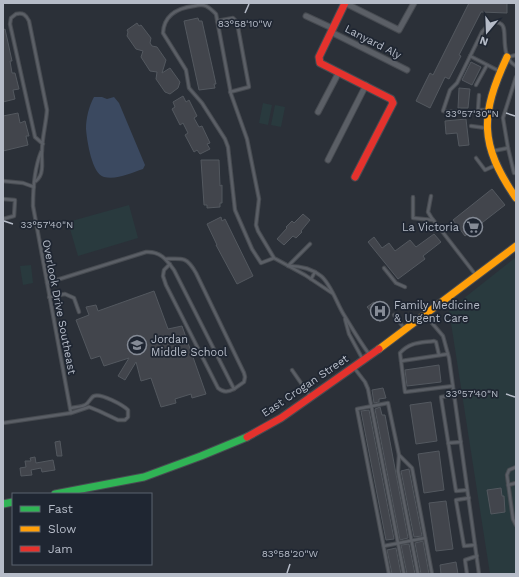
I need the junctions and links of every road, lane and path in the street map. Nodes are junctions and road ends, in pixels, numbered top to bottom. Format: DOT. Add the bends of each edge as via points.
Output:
graph roads {
  1 [pos="345,3"];
  2 [pos="414,3"];
  3 [pos="306,16"];
  4 [pos="217,21"];
  5 [pos="331,30"];
  6 [pos="516,55"];
  7 [pos="470,56"];
  8 [pos="507,57"];
  9 [pos="487,65"];
  10 [pos="516,66"];
  11 [pos="408,70"];
  12 [pos="500,71"];
  13 [pos="339,72"];
  14 [pos="516,77"];
  15 [pos="366,85"];
  16 [pos="476,85"];
  17 [pos="230,92"];
  18 [pos="479,95"];
  19 [pos="478,110"];
  20 [pos="488,110"];
  21 [pos="318,112"];
  22 [pos="471,126"];
  23 [pos="486,128"];
  24 [pos="43,144"];
  25 [pos="508,148"];
  26 [pos="490,151"];
  27 [pos="42,152"];
  28 [pos="476,158"];
  29 [pos="328,160"];
  30 [pos="496,165"];
  31 [pos="514,173"];
  32 [pos="355,177"];
  33 [pos="3,181"];
  34 [pos="36,181"];
  35 [pos="34,186"];
  36 [pos="431,196"];
  37 [pos="412,197"];
  38 [pos="516,198"];
  39 [pos="3,199"];
  40 [pos="3,219"];
  41 [pos="434,220"];
  42 [pos="310,244"];
  43 [pos="516,246"];
  44 [pos="274,258"];
  45 [pos="166,259"];
  46 [pos="170,264"];
  47 [pos="288,266"];
  48 [pos="384,268"];
  49 [pos="315,272"];
  50 [pos="476,276"];
  51 [pos="311,279"];
  52 [pos="46,282"];
  53 [pos="405,287"];
  54 [pos="332,293"];
  55 [pos="49,297"];
  56 [pos="80,312"];
  57 [pos="424,314"];
  58 [pos="394,315"];
  59 [pos="345,316"];
  60 [pos="405,329"];
  61 [pos="448,354"];
  62 [pos="369,355"];
  63 [pos="439,355"];
  64 [pos="363,360"];
  65 [pos="401,361"];
  66 [pos="354,366"];
  67 [pos="292,370"];
  68 [pos="453,386"];
  69 [pos="234,388"];
  70 [pos="454,395"];
  71 [pos="310,397"];
  72 [pos="371,406"];
  73 [pos="70,408"];
  74 [pos="71,413"];
  75 [pos="3,423"];
  76 [pos="460,442"];
  77 [pos="448,443"];
  78 [pos="400,455"];
  79 [pos="516,467"];
  80 [pos="516,483"];
  81 [pos="508,484"];
  82 [pos="467,490"];
  83 [pos="60,493"];
  84 [pos="469,498"];
  85 [pos="514,512"];
  86 [pos="516,525"];
  87 [pos="425,538"];
  88 [pos="412,540"];
  89 [pos="398,543"];
  90 [pos="475,545"];
  91 [pos="384,546"];
  92 [pos="477,556"];
  93 [pos="389,574"];
  94 [pos="404,574"];
  95 [pos="418,574"];
  96 [pos="432,574"];
  97 [pos="467,574"];
  98 [pos="479,574"];
  1 -- 2 [label="street" via="399,30"];
  1 -- 5 [label="main road"];
  3 -- 5 [label="street, Lanyard Aly"];
  4 -- 17 [label="lane"];
  4 -- 17 [label="lane" via="233,18 237,22 249,87"];
  4 -- 44 [label="lane" via="216,14 208,7 185,7 174,12 166,20 163,33 186,70 189,88 225,139 235,210 252,249 262,263"];
  5 -- 11 [label="street, Lanyard Aly"];
  5 -- 13 [label="main road" via="318,57 320,63"];
  6 -- 8 [label="lane"];
  7 -- 8 [label="lane" via="485,27 498,22 504,27"];
  7 -- 9 [label="lane"];
  7 -- 19 [label="lane" via="457,83 450,90 443,110 475,113"];
  8 -- 10 [label="lane"];
  8 -- 12 [label="main road"];
  9 -- 12 [label="lane"];
  9 -- 16 [label="lane"];
  12 -- 20 [label="main road"];
  13 -- 15 [label="main road"];
  13 -- 21 [label="street"];
  14 -- 25 [label="lane" via="503,118"];
  15 -- 29 [label="street"];
  15 -- 32 [label="main road" via="391,99 393,103"];
  17 -- 44 [label="lane" via="247,139 259,199 256,225"];
  18 -- 19 [label="lane"];
  19 -- 20 [label="lane"];
  20 -- 23 [label="main road"];
  22 -- 23 [label="lane"];
  23 -- 26 [label="main road"];
  24 -- 24 [label="lane" via="47,110 29,21 23,14 16,14 11,18 10,24 35,138"];
  24 -- 27 [label="lane"];
  25 -- 26 [label="lane"];
  25 -- 31 [label="lane"];
  26 -- 30 [label="main road"];
  27 -- 34 [label="lane" via="35,175"];
  27 -- 34 [label="lane" via="40,176"];
  28 -- 30 [label="lane" via="484,170"];
  30 -- 38 [label="main road"];
  33 -- 35 [label="lane"];
  34 -- 35 [label="lane, Overlook Drive Southeast"];
  35 -- 52 [label="lane, Overlook Drive Southeast" via="33,206"];
  36 -- 41 [label="lane" via="428,212"];
  37 -- 41 [label="lane" via="413,218"];
  39 -- 40 [label="lane" via="14,200 14,216"];
  41 -- 50 [label="lane"];
  42 -- 47 [label="lane"];
  43 -- 50 [label="main road, East Crogan Street"];
  44 -- 47 [label="lane"];
  45 -- 46 [label="lane"];
  45 -- 52 [label="lane" via="155,252 146,252"];
  45 -- 69 [label="lane" via="181,258 192,265 244,373 244,382"];
  46 -- 69 [label="lane"];
  46 -- 69 [label="lane" via="164,270 166,285 218,388 224,392"];
  47 -- 49 [label="lane" via="302,266"];
  47 -- 51 [label="lane"];
  48 -- 53 [label="lane" via="396,283"];
  49 -- 51 [label="lane"];
  49 -- 54 [label="lane" via="326,281"];
  50 -- 57 [label="main road, East Crogan Street"];
  51 -- 54 [label="lane"];
  52 -- 55 [label="lane, Overlook Drive Southeast"];
  54 -- 59 [label="lane"];
  55 -- 56 [label="lane" via="65,294 74,298"];
  55 -- 73 [label="lane, Overlook Drive Southeast"];
  57 -- 60 [label="main road, East Crogan Street"];
  57 -- 61 [label="lane" via="442,336"];
  58 -- 60 [label="lane"];
  59 -- 62 [label="lane"];
  59 -- 64 [label="lane" via="347,330"];
  60 -- 62 [label="main road, East Crogan Street"];
  61 -- 63 [label="lane"];
  61 -- 68 [label="lane"];
  62 -- 64 [label="main road, East Crogan Street"];
  63 -- 65 [label="lane"];
  63 -- 65 [label="lane" via="434,341 409,344 400,353"];
  64 -- 66 [label="main road, East Crogan Street"];
  65 -- 68 [label="lane" via="405,392"];
  66 -- 71 [label="main road, East Crogan Street"];
  66 -- 72 [label="lane" via="367,386"];
  67 -- 71 [label="lane"];
  68 -- 70 [label="lane"];
  70 -- 76 [label="lane"];
  70 -- 77 [label="lane" via="442,397"];
  71 -- 83 [label="main road, East Crogan Street" via="246,437 201,456 144,477"];
  72 -- 78 [label="lane" via="388,403"];
  72 -- 89 [label="lane"];
  72 -- 91 [label="lane" via="357,409"];
  73 -- 74 [label="lane, Overlook Drive Southeast"];
  73 -- 74 [label="lane" via="86,404 93,396 98,395 126,407 129,413 122,421 89,408"];
  74 -- 75 [label="lane"];
  76 -- 77 [label="lane"];
  76 -- 82 [label="lane"];
  77 -- 82 [label="lane" via="456,491"];
  78 -- 87 [label="lane" via="412,468"];
  78 -- 88 [label="lane" via="398,471"];
  79 -- 81 [label="lane" via="508,472"];
  80 -- 81 [label="lane"];
  81 -- 85 [label="lane"];
  82 -- 84 [label="lane"];
  84 -- 90 [label="lane"];
  84 -- 90 [label="lane" via="456,500 464,546"];
  85 -- 86 [label="lane"];
  87 -- 88 [label="lane"];
  87 -- 96 [label="lane"];
  88 -- 89 [label="lane"];
  88 -- 95 [label="lane"];
  89 -- 91 [label="lane"];
  89 -- 94 [label="lane"];
  90 -- 92 [label="lane"];
  91 -- 93 [label="lane"];
  92 -- 97 [label="lane" via="465,560"];
  92 -- 98 [label="lane"];
}
